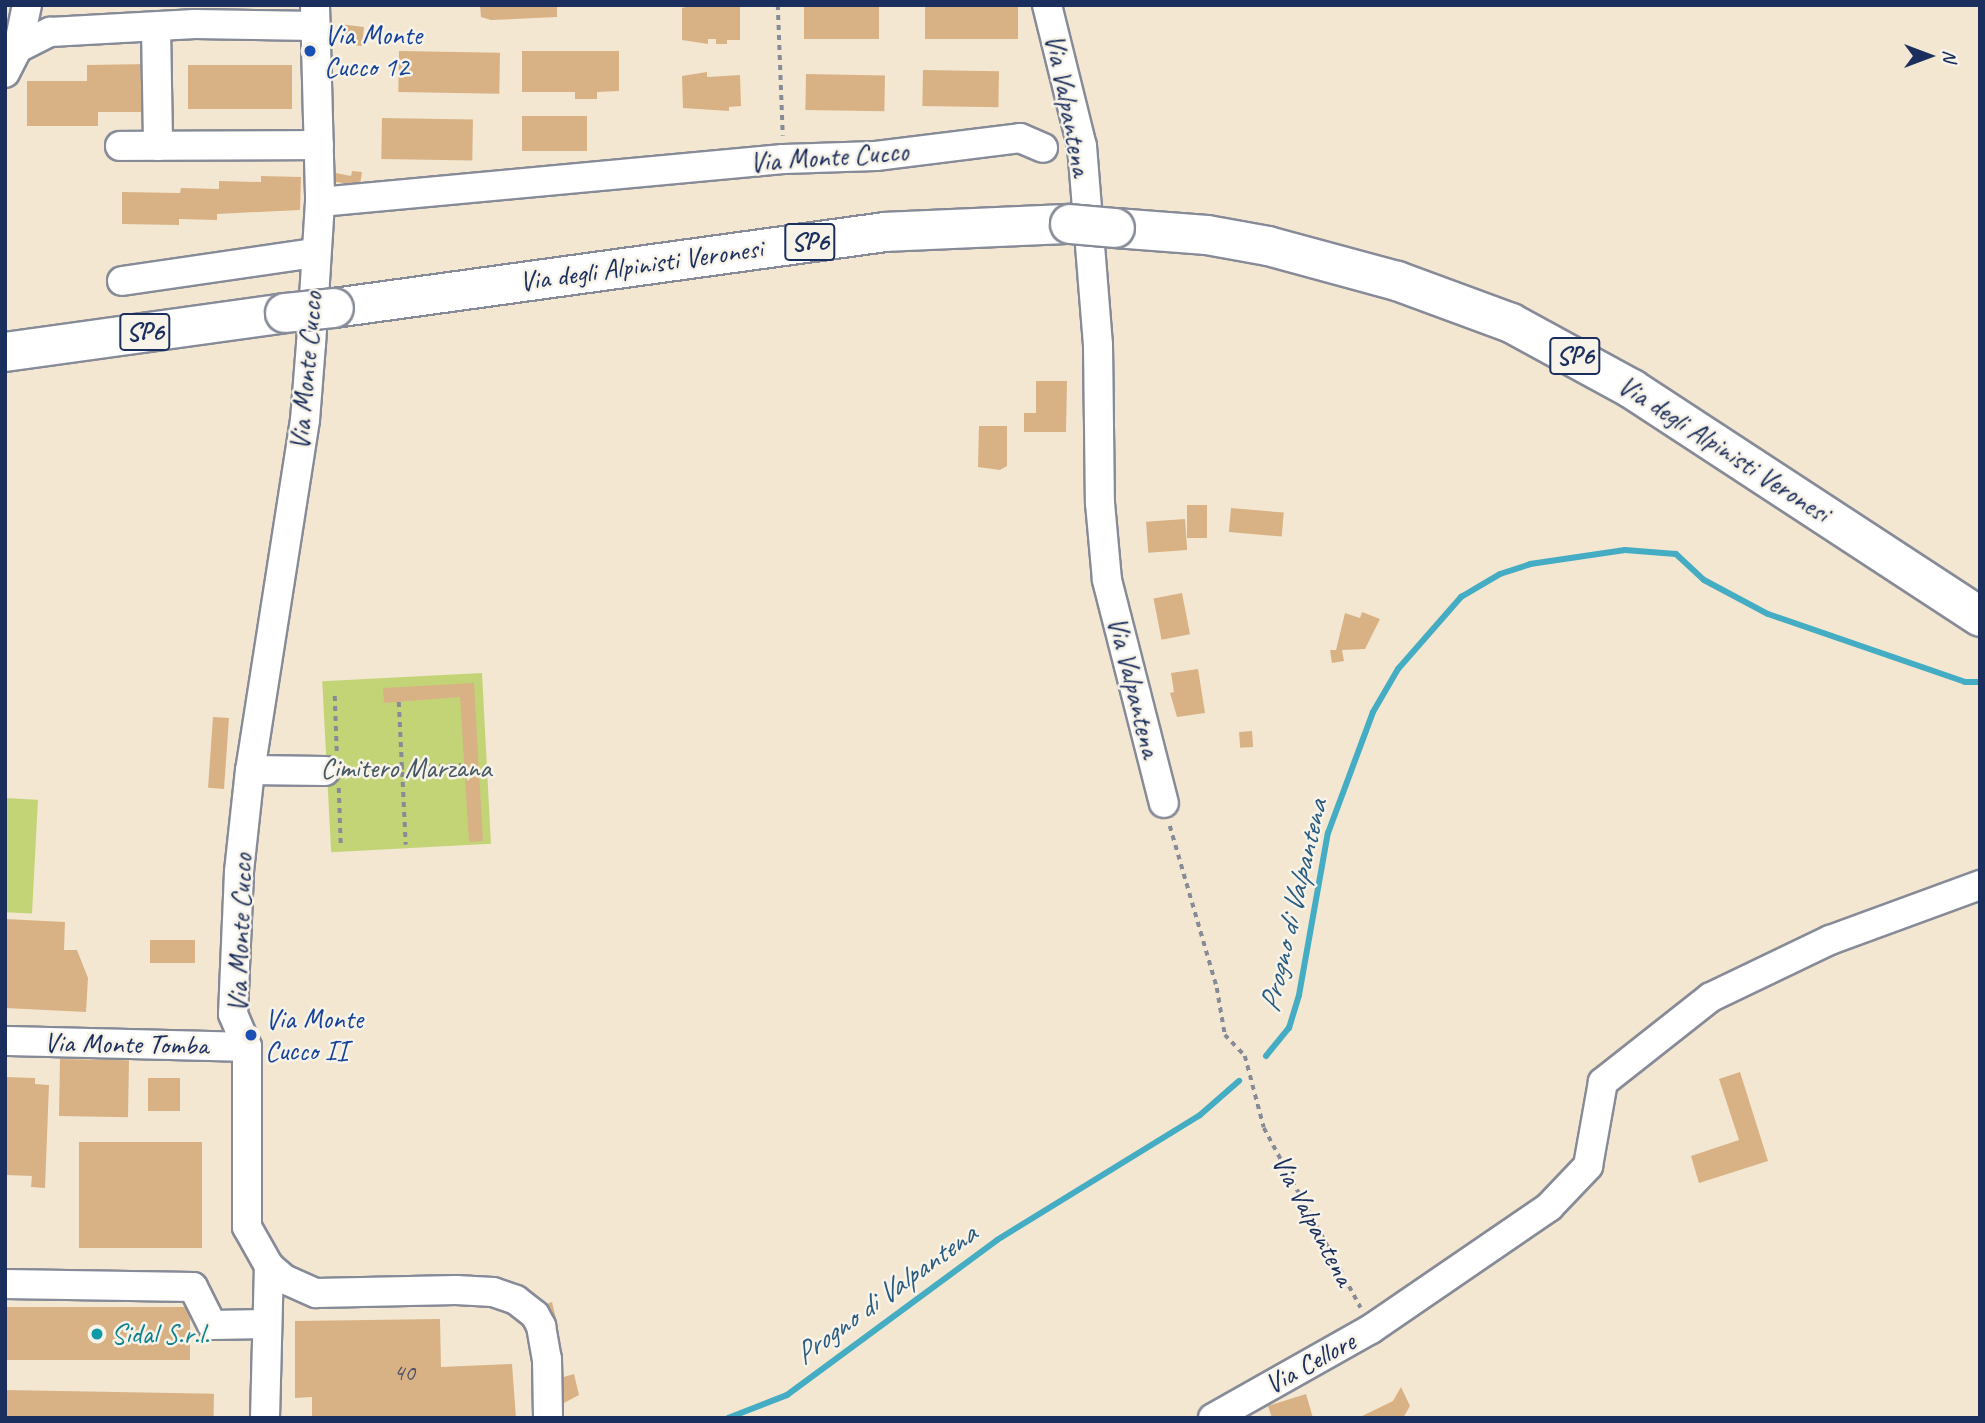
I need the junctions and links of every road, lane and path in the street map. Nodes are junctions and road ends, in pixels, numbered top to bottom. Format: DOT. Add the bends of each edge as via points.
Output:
graph roads {
  1 [pos="27,5"];
  2 [pos="778,5"];
  3 [pos="1047,5"];
  4 [pos="315,15"];
  5 [pos="156,27"];
  6 [pos="18,48"];
  7 [pos="5,73"];
  8 [pos="319,145"];
  9 [pos="120,146"];
  10 [pos="158,146"];
  11 [pos="1043,148"];
  12 [pos="783,159"];
  13 [pos="320,202"];
  14 [pos="315,253"];
  15 [pos="122,281"];
  16 [pos="5,352"];
  17 [pos="1980,617"];
  18 [pos="398,702"];
  19 [pos="461,765"];
  20 [pos="402,767"];
  21 [pos="250,770"];
  22 [pos="326,771"];
  23 [pos="1164,803"];
  24 [pos="406,845"];
  25 [pos="1980,884"];
  26 [pos="5,1041"];
  27 [pos="247,1047"];
  28 [pos="269,1266"];
  29 [pos="5,1284"];
  30 [pos="265,1324"];
  31 [pos="1371,1329"];
  32 [pos="264,1418"];
  33 [pos="548,1418"];
  34 [pos="1213,1418"];
  1 -- 6 [label="street"];
  2 -- 12 [label="path"];
  3 -- 23 [label="street, Via Valpantena" via="1082,146 1097,333 1100,503 1107,580"];
  4 -- 5 [label="street, Via Monte Cucco"];
  4 -- 8 [label="street, Via Monte Cucco"];
  5 -- 6 [label="street, Via Monte Cucco" via="50,32"];
  5 -- 10 [label="street"];
  6 -- 7 [label="street"];
  8 -- 10 [label="street"];
  8 -- 13 [label="street, Via Monte Cucco"];
  9 -- 10 [label="street"];
  11 -- 12 [label="street, Via Monte Cucco" via="1020,138 876,156"];
  12 -- 13 [label="street, Via Monte Cucco"];
  13 -- 14 [label="street, Via Monte Cucco"];
  14 -- 15 [label="street, Via Monte Cucco"];
  14 -- 21 [label="street, Via Monte Cucco" via="304,420"];
  16 -- 17 [label="highway, Via degli Alpinisti Veronesi / SP6, bridge" via="885,232 1070,223 1207,235 1268,246 1397,281 1511,323 1632,389"];
  18 -- 20 [label="path"];
  19 -- 20 [label="path"];
  20 -- 22 [label="path"];
  20 -- 24 [label="path"];
  21 -- 22 [label="street"];
  21 -- 27 [label="street, Via Monte Cucco" via="239,872 233,1014"];
  23 -- 31 [label="path, Via Valpantena" via="1217,988 1225,1035 1245,1056 1264,1128"];
  25 -- 31 [label="street, Via Cellore" via="1830,940 1712,997 1603,1082 1588,1166 1549,1207"];
  26 -- 27 [label="street, Via Monte Tomba"];
  27 -- 28 [label="street, Via Monte Cucco" via="246,1216 255,1247"];
  28 -- 30 [label="street"];
  28 -- 33 [label="street, Via Monte Cucco" via="284,1279 316,1293 456,1290 493,1292 516,1300 541,1326"];
  29 -- 30 [label="street" via="193,1287 212,1325"];
  30 -- 32 [label="street"];
  31 -- 34 [label="street, Via Cellore"];
}
